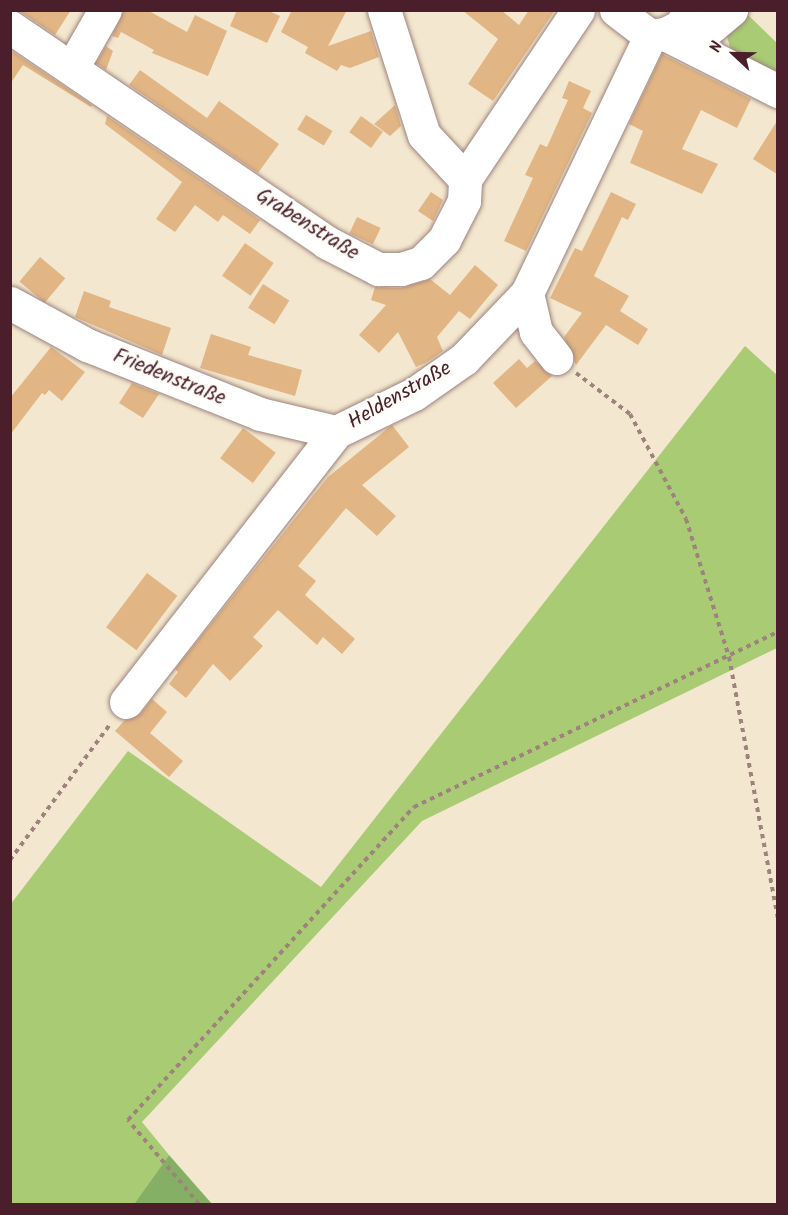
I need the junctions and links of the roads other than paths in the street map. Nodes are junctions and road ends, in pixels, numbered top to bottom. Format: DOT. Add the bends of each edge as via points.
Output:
graph roads {
  1 [pos="105,10"];
  2 [pos="384,10"];
  3 [pos="578,10"];
  4 [pos="616,10"];
  5 [pos="687,10"];
  6 [pos="731,10"];
  7 [pos="10,27"];
  8 [pos="668,39"];
  9 [pos="73,66"];
  10 [pos="777,91"];
  11 [pos="465,179"];
  12 [pos="528,293"];
  13 [pos="10,303"];
  14 [pos="556,358"];
  15 [pos="336,432"];
  16 [pos="126,702"];
  1 -- 9 [label="street"];
  2 -- 11 [label="street" via="424,135"];
  3 -- 11 [label="street, Grabenstraße"];
  4 -- 8 [label="street"];
  5 -- 8 [label="street" via="684,25"];
  6 -- 8 [label="street"];
  7 -- 9 [label="street, Grabenstraße"];
  8 -- 10 [label="street"];
  8 -- 12 [label="street, Heldenstraße"];
  9 -- 11 [label="street, Grabenstraße" via="326,242 378,269 401,269 422,263 444,240 464,201"];
  12 -- 14 [label="street" via="536,332"];
  12 -- 15 [label="street, Heldenstraße" via="464,359 414,394"];
  13 -- 15 [label="street, Friedenstraße" via="87,345 260,414"];
  15 -- 16 [label="street, Heldenstraße"];
}
